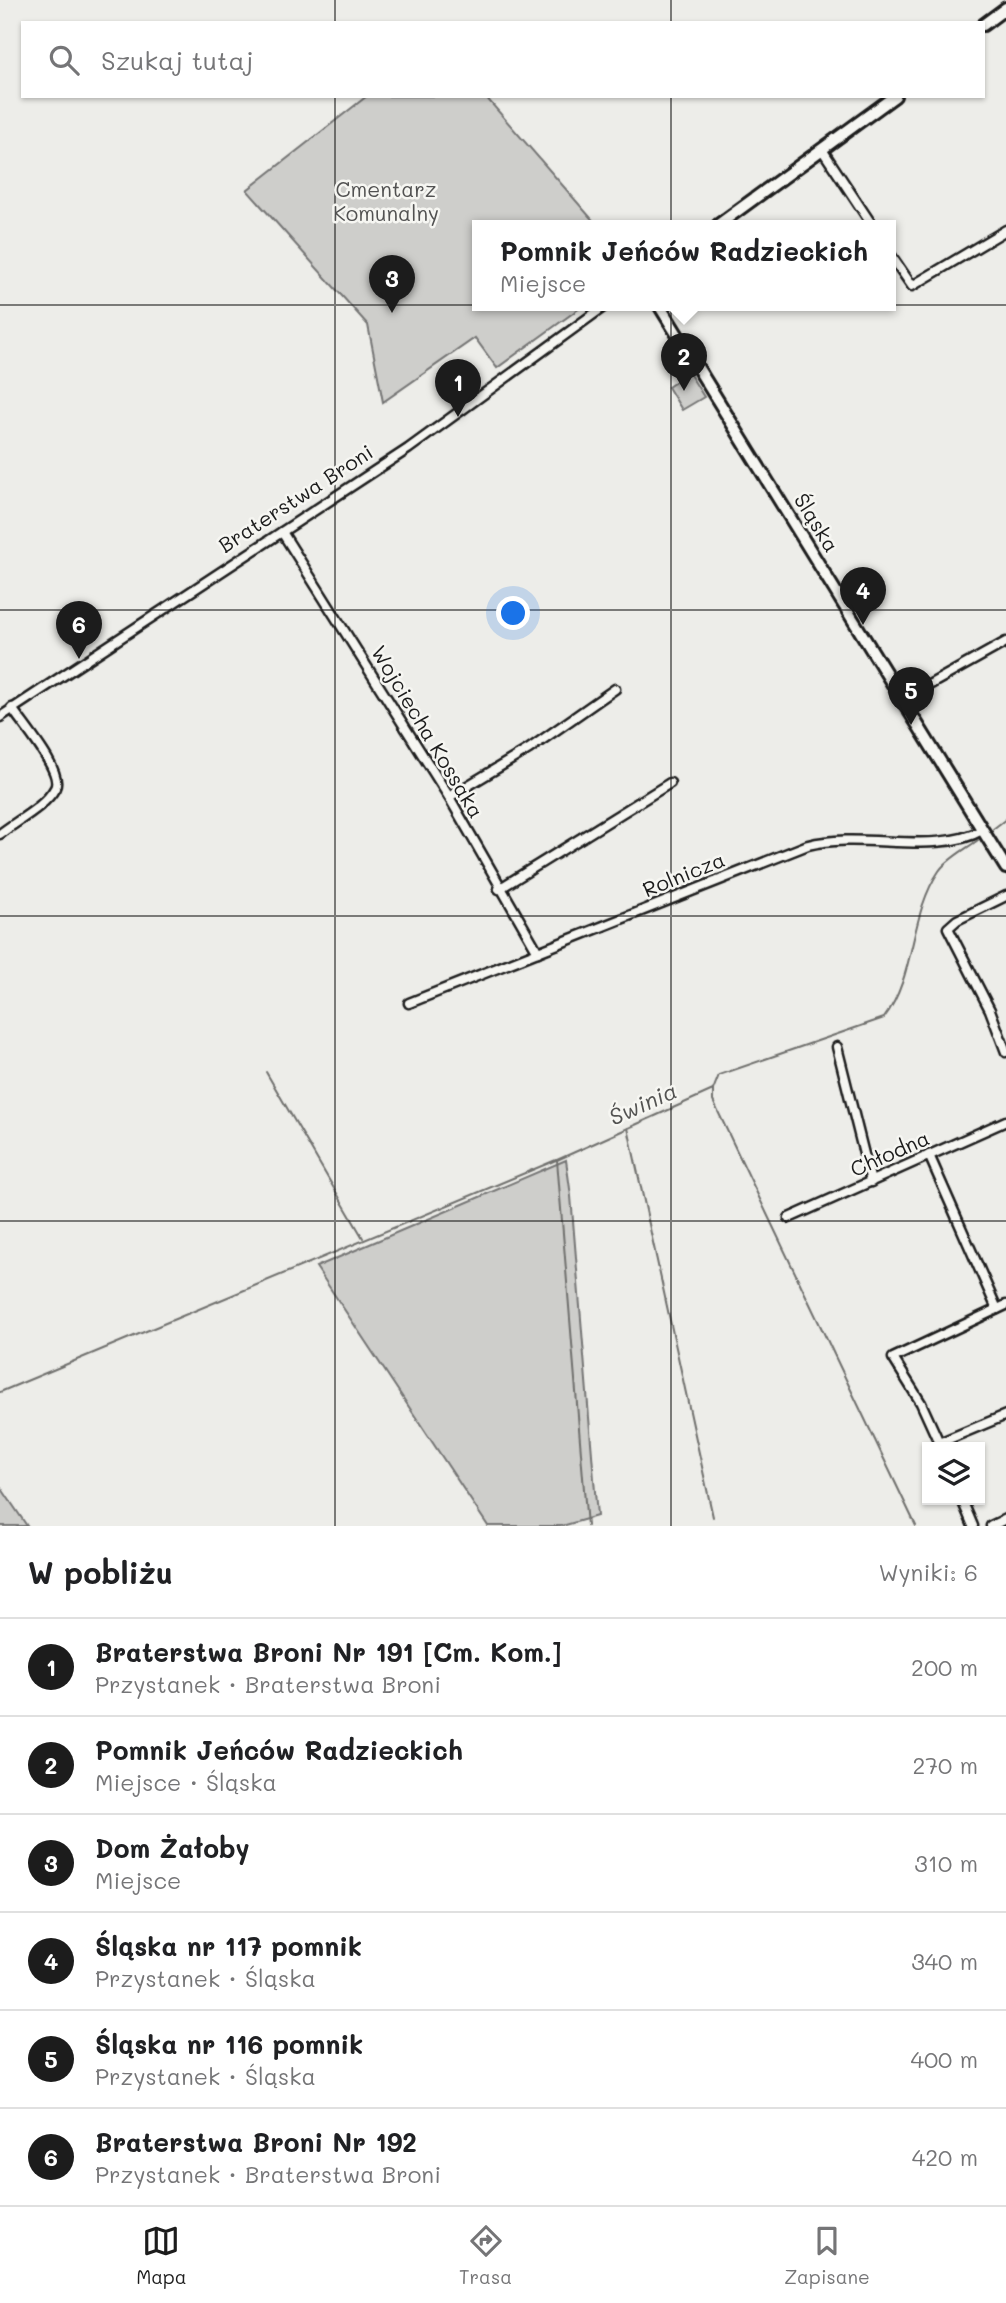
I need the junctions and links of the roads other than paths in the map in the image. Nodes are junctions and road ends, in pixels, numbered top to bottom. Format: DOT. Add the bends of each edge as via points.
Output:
graph roads {
  1 [pos="1006,9"];
  2 [pos="985,23"];
  3 [pos="892,98"];
  4 [pos="823,151"];
  5 [pos="725,220"];
  6 [pos="869,220"];
  7 [pos="1006,230"];
  8 [pos="896,262"];
  9 [pos="598,311"];
  10 [pos="663,311"];
  11 [pos="282,532"];
  12 [pos="1006,642"];
  13 [pos="615,689"];
  14 [pos="902,700"];
  15 [pos="12,708"];
  16 [pos="0,717"];
  17 [pos="670,783"];
  18 [pos="449,797"];
  19 [pos="982,830"];
  20 [pos="0,834"];
  21 [pos="1006,869"];
  22 [pos="499,889"];
  23 [pos="1006,896"];
  24 [pos="538,952"];
  25 [pos="409,1003"];
  26 [pos="837,1046"];
  27 [pos="1006,1052"];
  28 [pos="1006,1121"];
  29 [pos="929,1155"];
  30 [pos="871,1182"];
  31 [pos="789,1217"];
  32 [pos="1006,1305"];
  33 [pos="997,1309"];
  34 [pos="1006,1415"];
  35 [pos="939,1442"];
  36 [pos="947,1442"];
  37 [pos="964,1505"];
  38 [pos="1006,1519"];
  39 [pos="973,1526"];
  40 [pos="990,1526"];
  1 -- 2 [label="street"];
  3 -- 4 [label="street"];
  4 -- 5 [label="street"];
  4 -- 6 [label="street"];
  7 -- 8 [label="street" via="912,286"];
  9 -- 11 [label="street, Braterstwa Broni" via="408,449"];
  10 -- 14 [label="street, Śląska"];
  11 -- 15 [label="street, Braterstwa Broni"];
  11 -- 18 [label="street, Wojciecha Kossaka"];
  12 -- 14 [label="street"];
  13 -- 18 [label="street"];
  14 -- 19 [label="street, Śląska"];
  15 -- 16 [label="street, Braterstwa Broni"];
  15 -- 20 [label="street" via="58,776 50,795"];
  17 -- 22 [label="street"];
  18 -- 22 [label="street, Wojciecha Kossaka"];
  19 -- 21 [label="street, Śląska"];
  19 -- 24 [label="street, Rolnicza" via="954,841 817,843"];
  22 -- 24 [label="street, Wojciecha Kossaka"];
  23 -- 27 [label="street" via="948,928"];
  24 -- 25 [label="street, Rolnicza"];
  26 -- 30 [label="street"];
  28 -- 29 [label="street, Chłodna"];
  29 -- 30 [label="street, Chłodna"];
  29 -- 33 [label="street"];
  30 -- 31 [label="street, Chłodna"];
  32 -- 33 [label="street"];
  33 -- 35 [label="street" via="893,1358"];
  34 -- 36 [label="street"];
  37 -- 39 [label="street"];
  38 -- 40 [label="street"];
}
